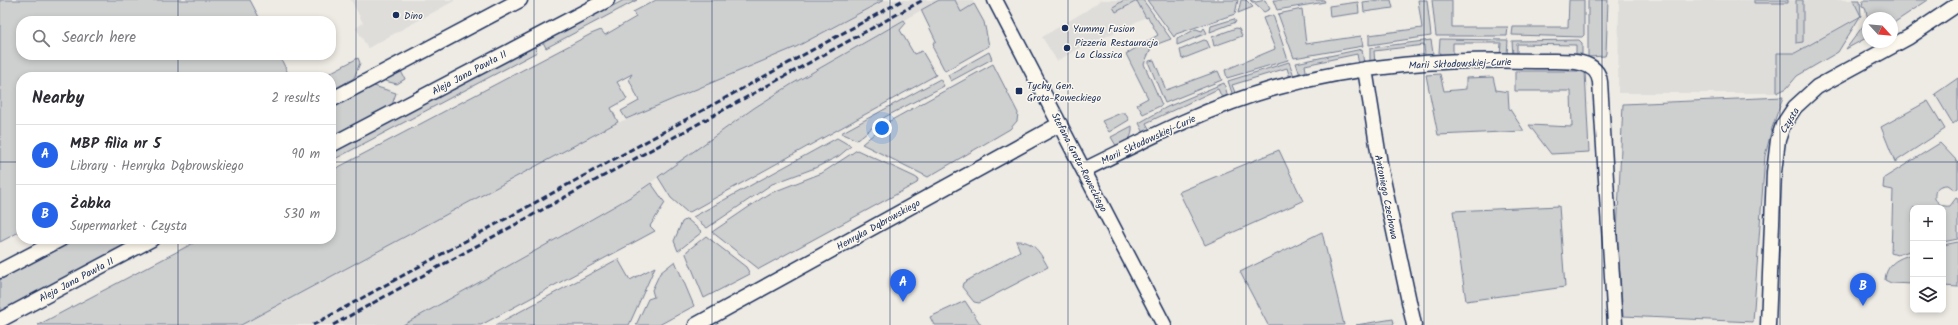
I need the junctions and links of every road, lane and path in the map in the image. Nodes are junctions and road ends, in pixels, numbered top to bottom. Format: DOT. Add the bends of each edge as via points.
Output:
graph roads {
  1 [pos="520,0"];
  2 [pos="608,0"];
  3 [pos="996,3"];
  4 [pos="1958,4"];
  5 [pos="1365,69"];
  6 [pos="336,97"];
  7 [pos="1060,124"];
  8 [pos="336,142"];
  9 [pos="1084,170"];
  10 [pos="51,244"];
  11 [pos="143,244"];
  12 [pos="0,271"];
  13 [pos="0,320"];
  14 [pos="696,325"];
  15 [pos="1164,325"];
  16 [pos="1414,325"];
  17 [pos="1615,325"];
  18 [pos="1768,325"];
  1 -- 6 [label="street"];
  2 -- 8 [label="street, Aleja Jana Pawła II"];
  3 -- 7 [label="street, Stefana Grota-Roweckiego"];
  4 -- 18 [label="street, Czysta" via="1899,43 1817,87 1795,107 1783,125 1778,140 1774,172"];
  5 -- 9 [label="street, Marii Skłodowskiej-Curie" via="1299,82 1245,98 1175,125"];
  5 -- 16 [label="street, Antoniego Czechowa" via="1381,170"];
  5 -- 17 [label="street, Marii Skłodowskiej-Curie" via="1436,62 1510,61 1581,63 1594,68 1600,82"];
  7 -- 9 [label="street, Stefana Grota-Roweckiego"];
  7 -- 14 [label="street, Henryka Dąbrowskiego"];
  9 -- 15 [label="street, Stefana Grota-Roweckiego"];
  10 -- 12 [label="street"];
  11 -- 13 [label="street, Aleja Jana Pawła II"];
}
